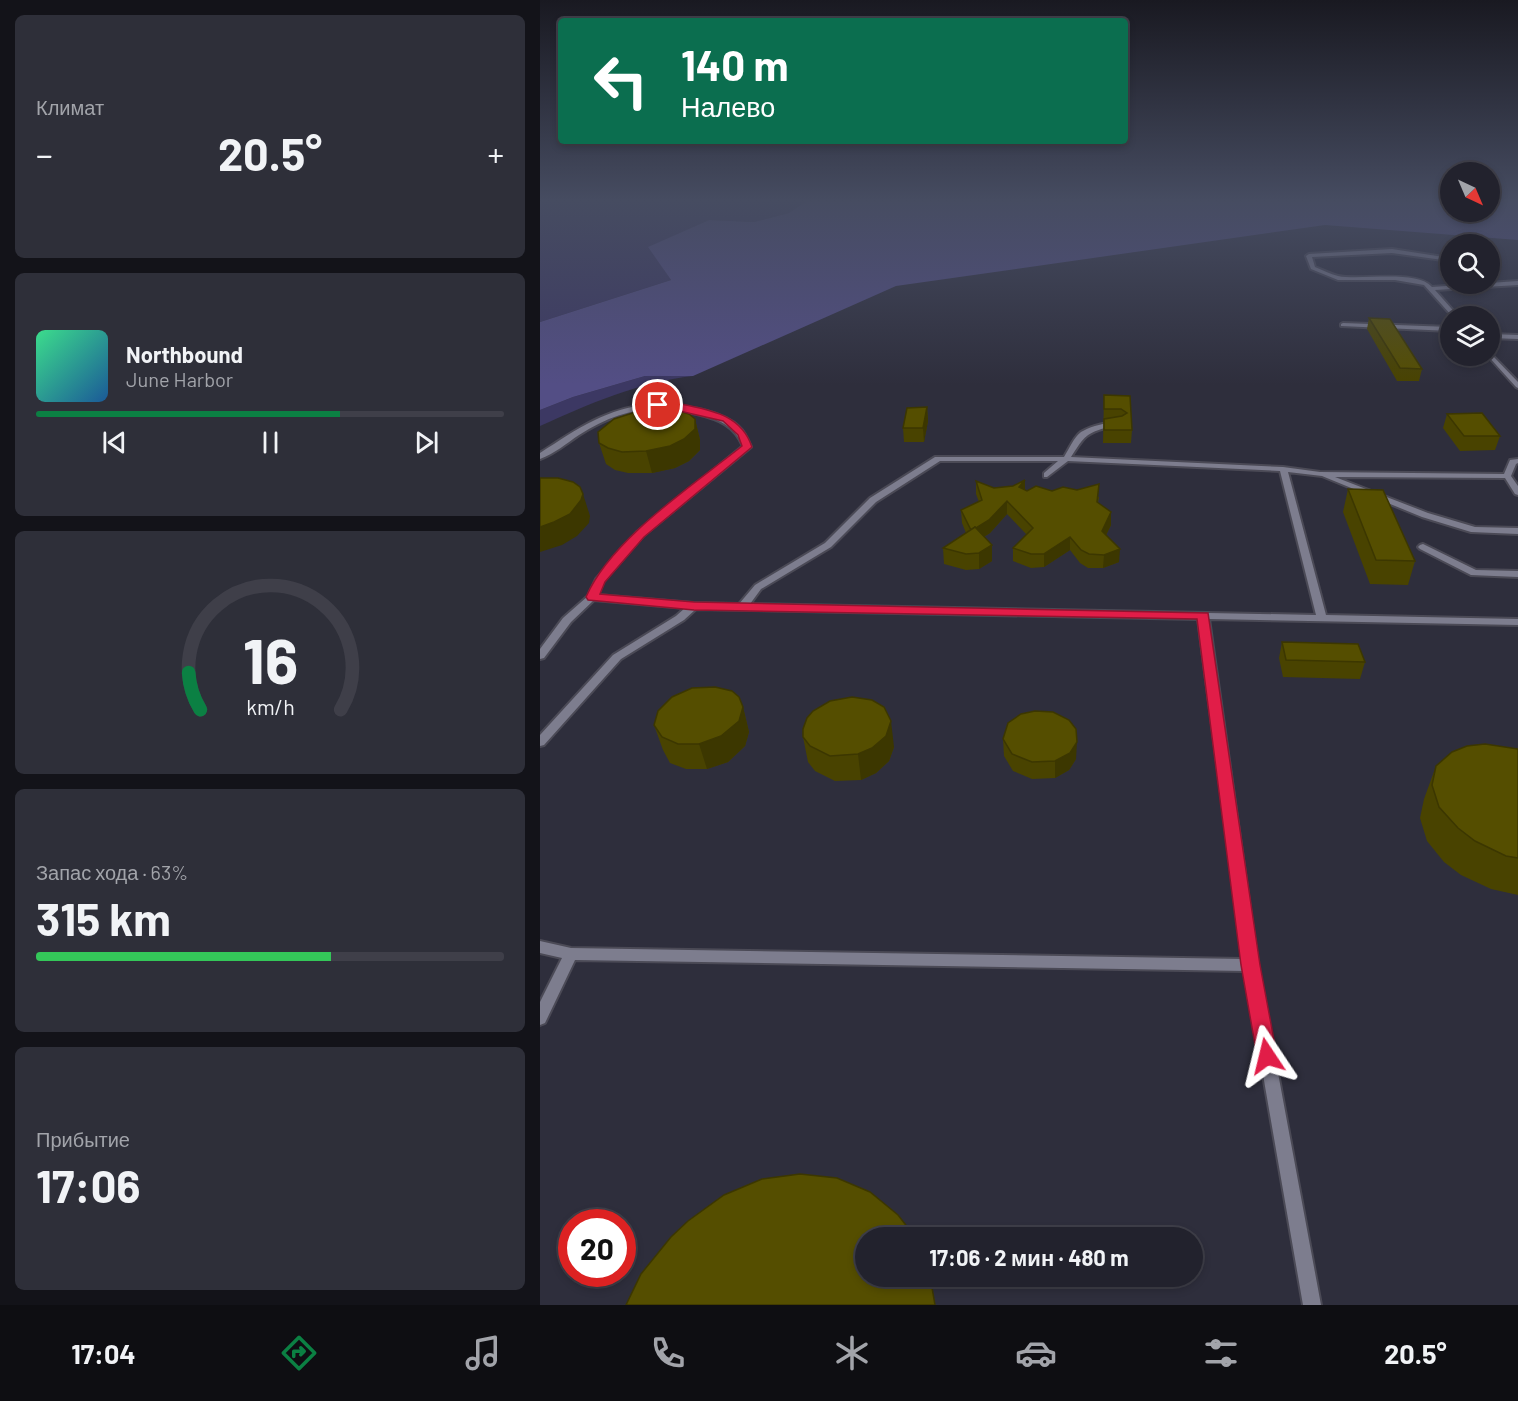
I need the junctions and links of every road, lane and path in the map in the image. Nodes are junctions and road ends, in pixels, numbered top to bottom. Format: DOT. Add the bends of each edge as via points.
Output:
graph roads {
  1 [pos="1311,263"];
  2 [pos="1518,283"];
  3 [pos="1431,289"];
  4 [pos="1446,306"];
  5 [pos="1343,325"];
  6 [pos="1440,329"];
  7 [pos="1500,336"];
  8 [pos="1518,337"];
  9 [pos="1500,366"];
  10 [pos="1518,387"];
  11 [pos="1120,424"];
  12 [pos="540,457"];
  13 [pos="1066,459"];
  14 [pos="1518,461"];
  15 [pos="1283,469"];
  16 [pos="1320,474"];
  17 [pos="1047,475"];
  18 [pos="1507,476"];
  19 [pos="1518,492"];
  20 [pos="1518,531"];
  21 [pos="1423,547"];
  22 [pos="1518,574"];
  23 [pos="592,597"];
  24 [pos="694,606"];
  25 [pos="743,606"];
  26 [pos="1203,615"];
  27 [pos="1322,618"];
  28 [pos="1518,622"];
  29 [pos="540,656"];
  30 [pos="540,742"];
  31 [pos="540,947"];
  32 [pos="571,954"];
  33 [pos="1251,965"];
  34 [pos="540,1018"];
  35 [pos="1312,1305"];
  1 -- 3 [label="lane" via="1313,268 1338,278 1395,278 1426,284"];
  2 -- 3 [label="lane"];
  3 -- 4 [label="lane"];
  5 -- 6 [label="lane"];
  7 -- 8 [label="lane"];
  9 -- 10 [label="lane"];
  11 -- 13 [label="lane" via="1083,434"];
  12 -- 23 [label="lane" via="598,420 643,405 673,405 726,419 743,434 747,447 640,534 599,581"];
  13 -- 15 [label="lane"];
  13 -- 17 [label="lane"];
  13 -- 25 [label="lane" via="938,459 873,500 828,545 758,587"];
  14 -- 18 [label="lane"];
  15 -- 16 [label="lane"];
  15 -- 27 [label="lane"];
  16 -- 18 [label="lane"];
  16 -- 20 [label="lane" via="1474,530"];
  18 -- 19 [label="lane"];
  21 -- 22 [label="lane" via="1474,573"];
  23 -- 24 [label="lane"];
  23 -- 29 [label="lane" via="567,620"];
  24 -- 25 [label="lane"];
  24 -- 30 [label="lane" via="617,657"];
  25 -- 26 [label="lane"];
  26 -- 27 [label="lane"];
  26 -- 33 [label="lane"];
  27 -- 28 [label="lane"];
  31 -- 32 [label="lane"];
  32 -- 33 [label="lane"];
  32 -- 34 [label="lane"];
  33 -- 35 [label="lane"];
}
